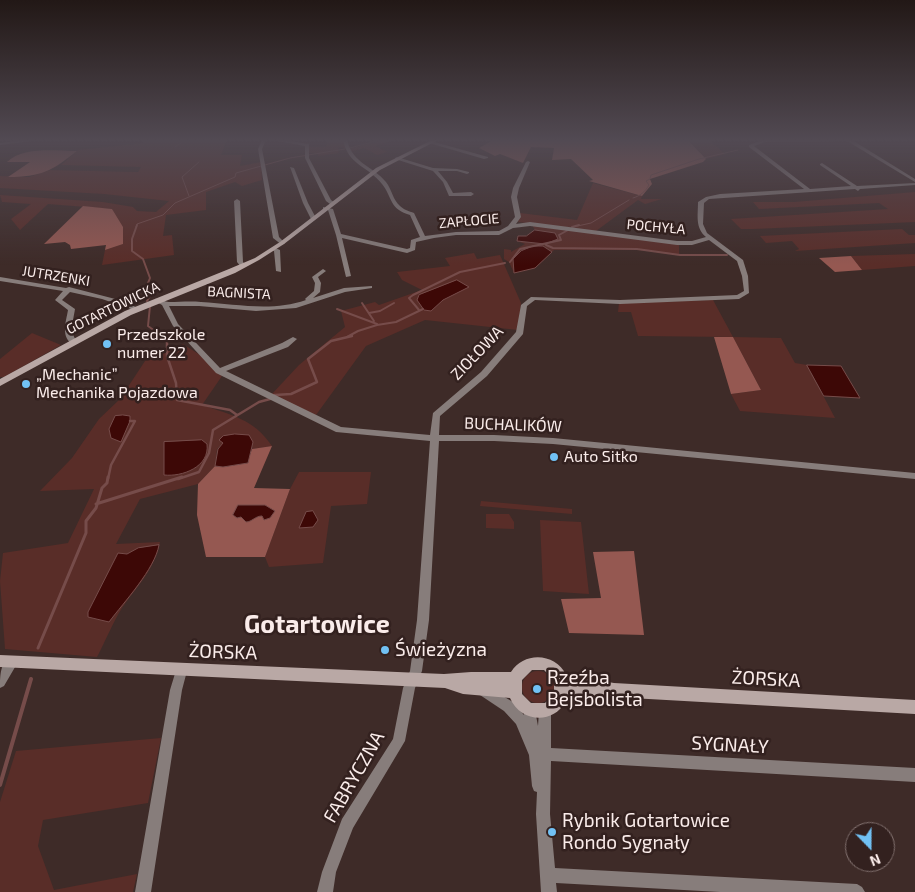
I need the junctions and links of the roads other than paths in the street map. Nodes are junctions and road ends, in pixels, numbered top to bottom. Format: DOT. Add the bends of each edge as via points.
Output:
graph roads {
  1 [pos="266,182"];
  2 [pos="298,182"];
  3 [pos="319,182"];
  4 [pos="360,182"];
  5 [pos="381,182"];
  6 [pos="445,182"];
  7 [pos="519,182"];
  8 [pos="796,182"];
  9 [pos="847,182"];
  10 [pos="915,182"];
  11 [pos="858,189"];
  12 [pos="809,192"];
  13 [pos="472,194"];
  14 [pos="237,201"];
  15 [pos="332,203"];
  16 [pos="325,208"];
  17 [pos="313,218"];
  18 [pos="513,226"];
  19 [pos="339,235"];
  20 [pos="423,238"];
  21 [pos="710,238"];
  22 [pos="282,243"];
  23 [pos="273,249"];
  24 [pos="243,266"];
  25 [pos="279,271"];
  26 [pos="323,271"];
  27 [pos="348,276"];
  28 [pos="0,279"];
  29 [pos="370,287"];
  30 [pos="69,289"];
  31 [pos="161,302"];
  32 [pos="302,304"];
  33 [pos="137,309"];
  34 [pos="293,339"];
  35 [pos="74,343"];
  36 [pos="219,371"];
  37 [pos="0,383"];
  38 [pos="434,438"];
  39 [pos="915,476"];
  40 [pos="6,662"];
  41 [pos="181,671"];
  42 [pos="412,680"];
  43 [pos="444,681"];
  44 [pos="0,682"];
  45 [pos="515,686"];
  46 [pos="561,688"];
  47 [pos="480,689"];
  48 [pos="915,707"];
  49 [pos="538,710"];
  50 [pos="539,754"];
  51 [pos="915,775"];
  52 [pos="548,874"];
  53 [pos="143,892"];
  54 [pos="325,892"];
  55 [pos="550,892"];
  56 [pos="857,892"];
  1 -- 22 [label="street" via="276,238"];
  2 -- 17 [label="street" via="308,215"];
  3 -- 15 [label="street"];
  4 -- 15 [label="street, GOTARTOWICKA"];
  5 -- 20 [label="street" via="400,210 412,214"];
  6 -- 13 [label="street" via="451,195"];
  7 -- 18 [label="street, ZAPŁOCIE" via="514,197 518,217"];
  8 -- 12 [label="street"];
  9 -- 11 [label="street"];
  10 -- 11 [label="street, POCHYŁA"];
  11 -- 12 [label="street, POCHYŁA"];
  12 -- 21 [label="street, POCHYŁA" via="708,198 701,202 699,209 700,224"];
  14 -- 24 [label="street" via="240,262"];
  15 -- 16 [label="street, GOTARTOWICKA"];
  16 -- 17 [label="street, GOTARTOWICKA"];
  16 -- 19 [label="street" via="330,209"];
  17 -- 22 [label="street, GOTARTOWICKA"];
  18 -- 20 [label="street, ZAPŁOCIE" via="499,232"];
  18 -- 21 [label="street, POCHYŁA" via="530,224 677,243"];
  19 -- 20 [label="street, ZAPŁOCIE" via="407,251 413,249 414,241"];
  19 -- 27 [label="street"];
  21 -- 38 [label="street, ZIOŁOWA" via="740,260 747,292 739,297 620,302 533,298 524,305 520,332 484,374 436,415"];
  22 -- 23 [label="street, GOTARTOWICKA"];
  23 -- 24 [label="street, GOTARTOWICKA"];
  23 -- 25 [label="street" via="277,250"];
  24 -- 31 [label="street, GOTARTOWICKA"];
  26 -- 32 [label="street" via="315,277 317,292"];
  28 -- 30 [label="street, JUTRZENKI"];
  29 -- 32 [label="street, BAGNISTA" via="344,290"];
  30 -- 33 [label="street, JUTRZENKI"];
  30 -- 35 [label="street" via="58,300 72,309 67,328"];
  31 -- 32 [label="street, BAGNISTA" via="256,309"];
  31 -- 33 [label="street, GOTARTOWICKA"];
  31 -- 36 [label="street, BUCHALIKÓW" via="175,325"];
  33 -- 35 [label="street, GOTARTOWICKA"];
  34 -- 36 [label="street"];
  35 -- 37 [label="street, GOTARTOWICKA"];
  36 -- 38 [label="street, BUCHALIKÓW" via="339,430"];
  38 -- 39 [label="street, BUCHALIKÓW" via="553,441"];
  38 -- 42 [label="street, ZIOŁOWA" via="423,620 420,651"];
  40 -- 41 [label="street, ŻORSKA"];
  40 -- 44 [label="street"];
  41 -- 42 [label="street, ŻORSKA"];
  41 -- 53 [label="street"];
  42 -- 43 [label="street, ŻORSKA"];
  42 -- 54 [label="street, FABRYCZNA" via="399,741 348,824 329,872"];
  43 -- 45 [label="street, ŻORSKA" via="464,677"];
  43 -- 47 [label="street, ŻORSKA" via="463,688"];
  45 -- 46 [label="street" via="523,667 537,663 551,669"];
  45 -- 47 [label="street, ŻORSKA"];
  45 -- 49 [label="street" via="522,704"];
  46 -- 48 [label="street, ŻORSKA" via="591,694 614,690"];
  46 -- 49 [label="street" via="555,705"];
  47 -- 50 [label="street, ŻORSKA" via="512,709 526,738"];
  49 -- 50 [label="street"];
  50 -- 51 [label="street, SYGNAŁY"];
  50 -- 52 [label="street"];
  52 -- 55 [label="street"];
  52 -- 56 [label="street"];
}
